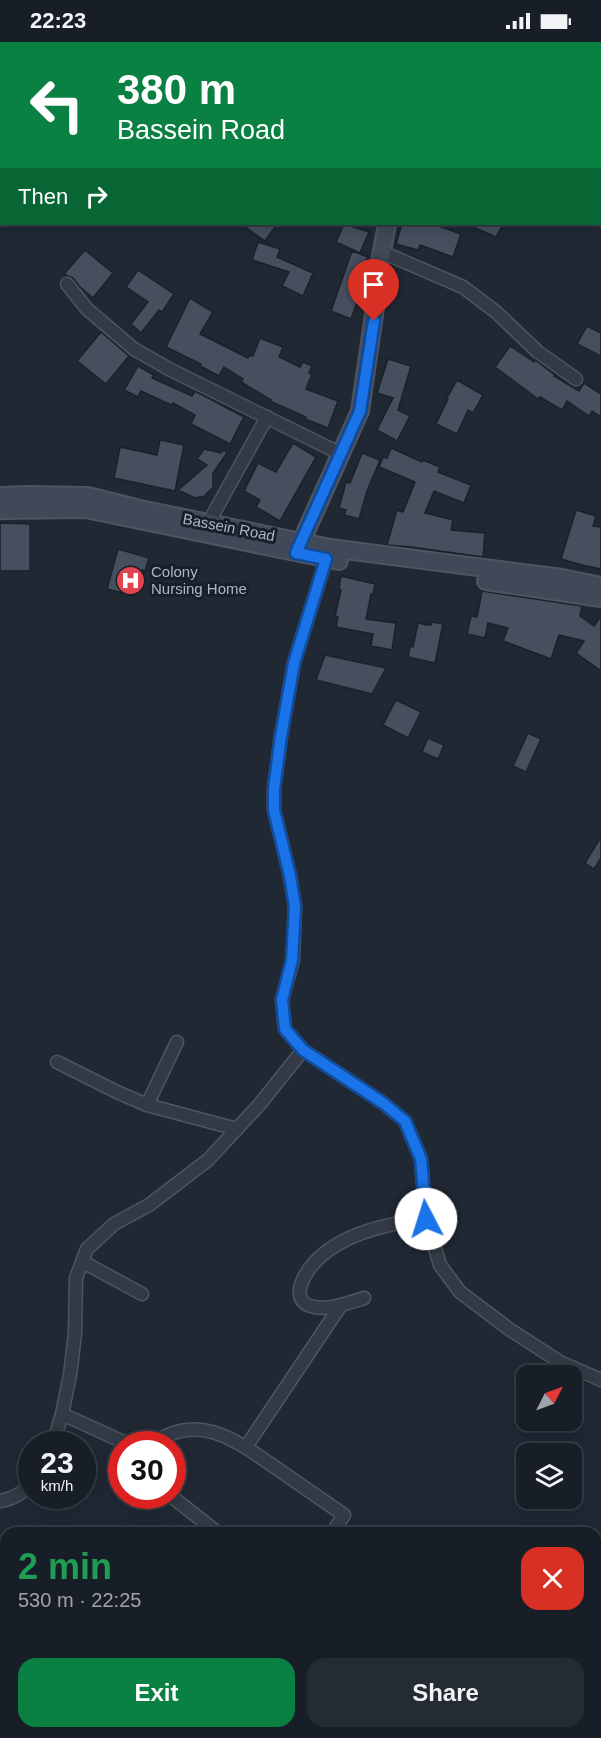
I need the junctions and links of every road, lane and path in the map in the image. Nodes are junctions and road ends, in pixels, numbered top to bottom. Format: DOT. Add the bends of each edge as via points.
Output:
graph roads {
  1 [pos="387,225"];
  2 [pos="382,252"];
  3 [pos="67,284"];
  4 [pos="576,379"];
  5 [pos="267,417"];
  6 [pos="341,454"];
  7 [pos="0,496"];
  8 [pos="0,510"];
  9 [pos="205,528"];
  10 [pos="299,547"];
  11 [pos="328,554"];
  12 [pos="601,586"];
  13 [pos="601,598"];
  14 [pos="177,1042"];
  15 [pos="303,1050"];
  16 [pos="57,1062"];
  17 [pos="147,1105"];
  18 [pos="237,1129"];
  19 [pos="426,1219"];
  20 [pos="83,1262"];
  21 [pos="142,1294"];
  22 [pos="364,1298"];
  23 [pos="341,1305"];
  24 [pos="601,1380"];
  25 [pos="62,1414"];
  26 [pos="57,1431"];
  27 [pos="186,1431"];
  28 [pos="108,1435"];
  29 [pos="246,1447"];
  30 [pos="18,1495"];
  31 [pos="0,1501"];
  32 [pos="186,1508"];
  33 [pos="210,1527"];
  34 [pos="336,1527"];
  1 -- 2 [label="main road"];
  2 -- 4 [label="street" via="463,287 538,352"];
  2 -- 6 [label="main road" via="360,411"];
  3 -- 5 [label="street" via="87,309 134,349"];
  5 -- 6 [label="street"];
  5 -- 9 [label="street"];
  6 -- 10 [label="main road"];
  7 -- 9 [label="main road, Bassein Road" via="88,496"];
  8 -- 9 [label="main road, Bassein Road" via="86,509"];
  9 -- 10 [label="main road, Bassein Road"];
  10 -- 11 [label="main road, Bassein Road"];
  11 -- 12 [label="main road, Bassein Road" via="562,578"];
  11 -- 13 [label="main road, Bassein Road"];
  11 -- 15 [label="street" via="294,663 274,789 274,810 295,907 292,960 282,1000 285,1029"];
  14 -- 17 [label="street"];
  15 -- 18 [label="street"];
  15 -- 19 [label="street" via="405,1121 421,1159"];
  16 -- 17 [label="street"];
  17 -- 18 [label="street"];
  18 -- 20 [label="street" via="208,1160 150,1205 114,1224 87,1249"];
  19 -- 23 [label="street" via="394,1222 367,1231 320,1256 304,1274 300,1294 312,1306"];
  19 -- 24 [label="street" via="440,1265 460,1292 560,1362"];
  20 -- 21 [label="street"];
  20 -- 25 [label="street" via="76,1278 75,1334"];
  22 -- 23 [label="street"];
  23 -- 29 [label="street"];
  25 -- 26 [label="street"];
  25 -- 28 [label="street"];
  27 -- 29 [label="street" via="213,1432"];
  29 -- 34 [label="street" via="344,1515"];
  30 -- 31 [label="street"];
  32 -- 33 [label="street"];
}
